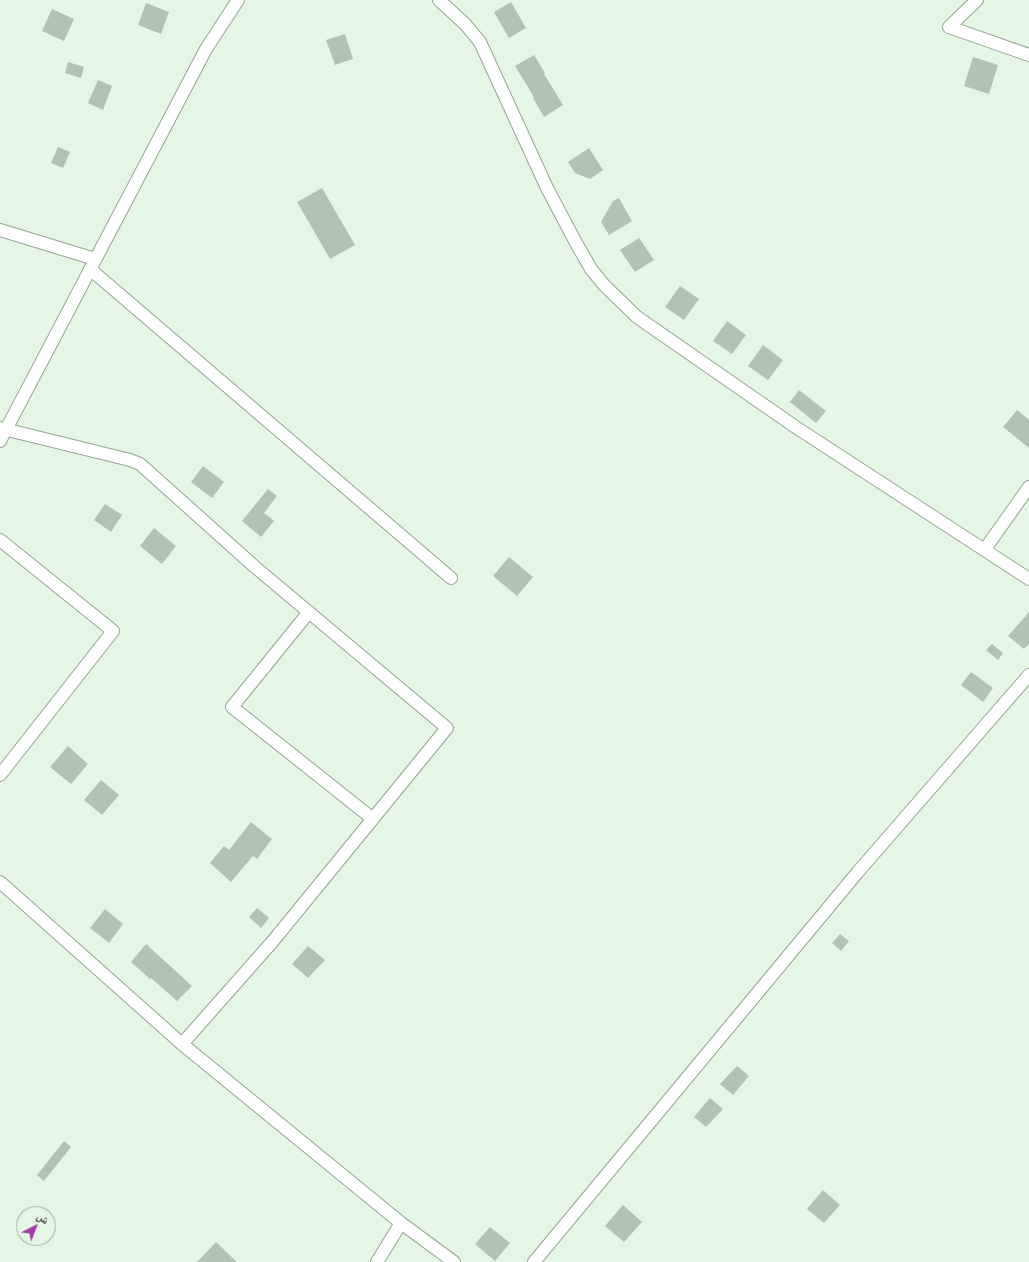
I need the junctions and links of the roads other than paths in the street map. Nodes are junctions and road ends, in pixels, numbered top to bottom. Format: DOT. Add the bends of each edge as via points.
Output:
graph roads {
  1 [pos="238,0"];
  2 [pos="439,0"];
  3 [pos="977,0"];
  4 [pos="1029,55"];
  5 [pos="0,230"];
  6 [pos="92,264"];
  7 [pos="3,429"];
  8 [pos="0,441"];
  9 [pos="1029,487"];
  10 [pos="0,540"];
  11 [pos="985,549"];
  12 [pos="451,578"];
  13 [pos="1029,579"];
  14 [pos="309,612"];
  15 [pos="1029,675"];
  16 [pos="0,775"];
  17 [pos="373,819"];
  18 [pos="0,882"];
  19 [pos="182,1044"];
  20 [pos="401,1223"];
  21 [pos="377,1262"];
  22 [pos="454,1262"];
  23 [pos="534,1262"];
  1 -- 6 [label="street" via="206,48"];
  2 -- 11 [label="street" via="480,42 547,188 575,241 604,285 637,317 790,424"];
  3 -- 4 [label="street" via="949,27"];
  5 -- 6 [label="street"];
  6 -- 7 [label="street" via="56,336"];
  6 -- 12 [label="street"];
  7 -- 8 [label="street"];
  7 -- 14 [label="street" via="140,464"];
  9 -- 11 [label="street"];
  10 -- 16 [label="street" via="113,631"];
  11 -- 13 [label="street"];
  14 -- 17 [label="street" via="447,728"];
  14 -- 17 [label="street" via="232,707"];
  15 -- 23 [label="street" via="857,873"];
  17 -- 19 [label="street" via="273,941"];
  18 -- 19 [label="street"];
  19 -- 20 [label="street"];
  20 -- 21 [label="street"];
  20 -- 22 [label="street"];
}
